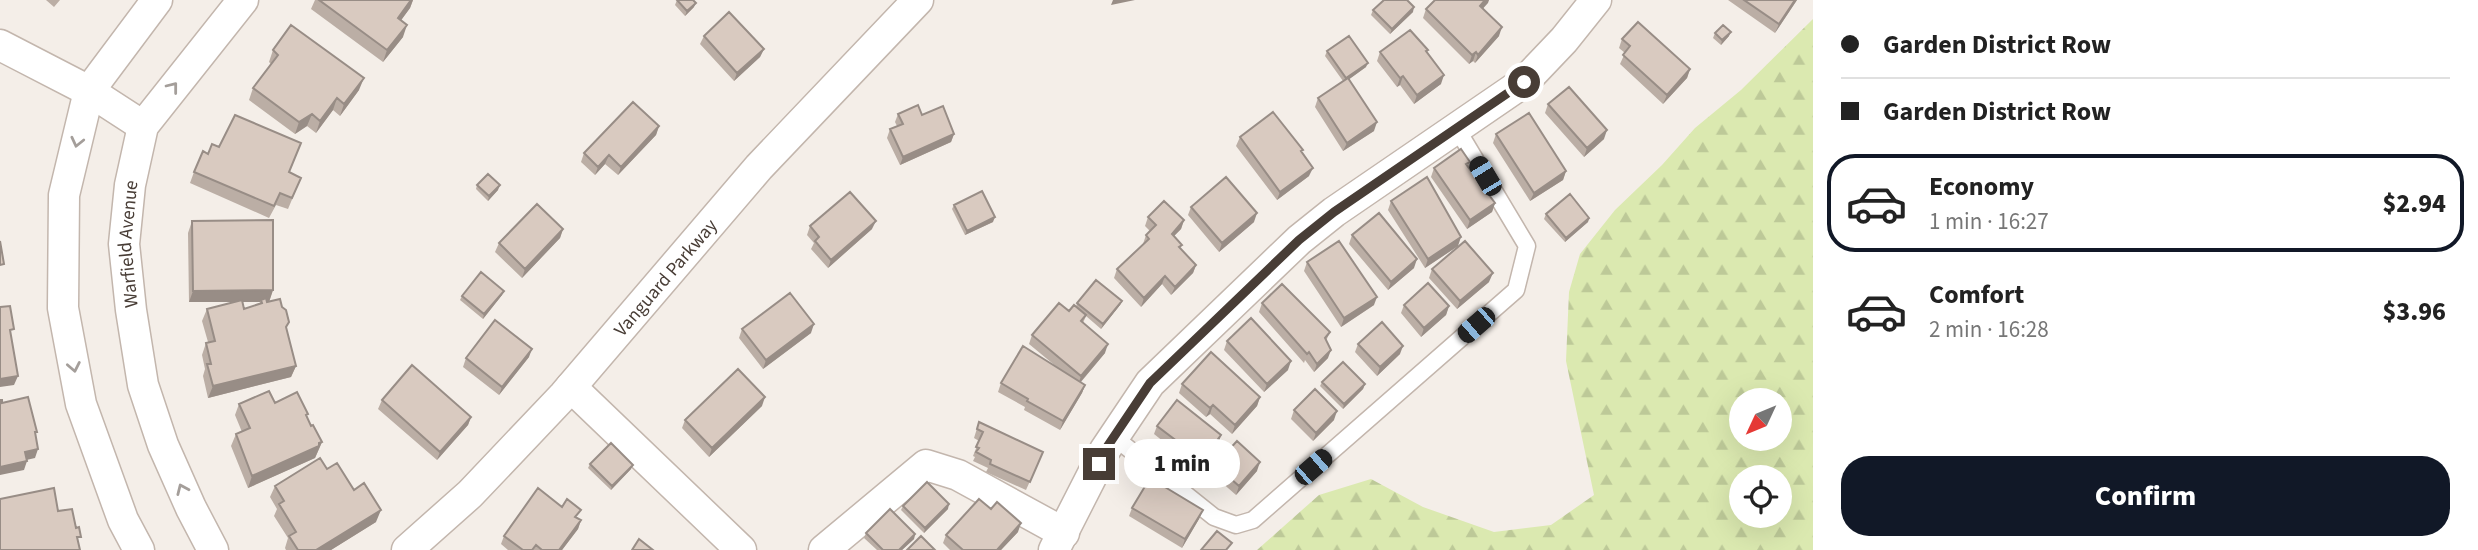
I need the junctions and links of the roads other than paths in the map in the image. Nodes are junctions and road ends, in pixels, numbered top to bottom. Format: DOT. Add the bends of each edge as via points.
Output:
graph roads {
  1 [pos="157,0"];
  2 [pos="243,0"];
  3 [pos="918,0"];
  4 [pos="1596,0"];
  5 [pos="0,45"];
  6 [pos="89,91"];
  7 [pos="143,126"];
  8 [pos="1457,129"];
  9 [pos="571,387"];
  10 [pos="1114,437"];
  11 [pos="1059,541"];
  12 [pos="421,546"];
  13 [pos="139,550"];
  14 [pos="214,550"];
  15 [pos="741,550"];
  16 [pos="824,550"];
  1 -- 6 [label="street"];
  7 -- 2 [label="street, Warfield Avenue, one-way"];
  3 -- 9 [label="street, Vanguard Parkway" via="759,167"];
  4 -- 8 [label="street" via="1524,82"];
  5 -- 6 [label="street"];
  6 -- 7 [label="street"];
  6 -- 13 [label="street, one-way" via="64,195 63,308 81,404 123,520"];
  14 -- 7 [label="street, Warfield Avenue, one-way" via="163,445 143,385 124,244"];
  8 -- 10 [label="street" via="1299,240 1150,383"];
  8 -- 10 [label="lane" via="1527,246 1516,290 1252,520 1236,526 1214,517"];
  9 -- 12 [label="street, Vanguard Parkway"];
  9 -- 15 [label="street"];
  10 -- 11 [label="street"];
  11 -- 16 [label="street" via="958,475 926,464"];
}
